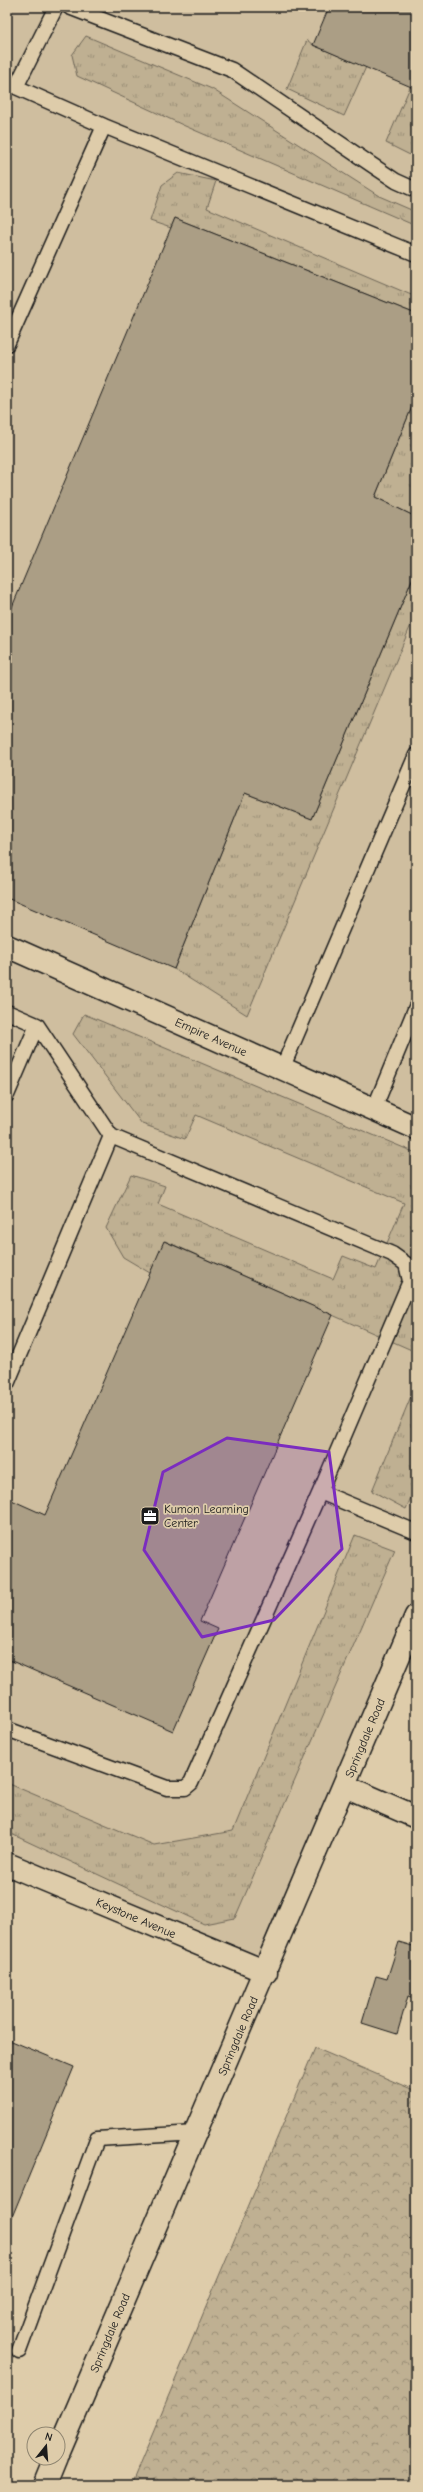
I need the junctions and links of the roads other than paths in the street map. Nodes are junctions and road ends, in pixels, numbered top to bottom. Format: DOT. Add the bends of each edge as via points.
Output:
graph roads {
  1 [pos="56,7"];
  2 [pos="69,7"];
  3 [pos="12,85"];
  4 [pos="104,126"];
  5 [pos="416,190"];
  6 [pos="416,254"];
  7 [pos="7,344"];
  8 [pos="416,755"];
  9 [pos="7,946"];
  10 [pos="416,1007"];
  11 [pos="7,1012"];
  12 [pos="37,1025"];
  13 [pos="282,1069"];
  14 [pos="7,1095"];
  15 [pos="374,1109"];
  16 [pos="416,1128"];
  17 [pos="111,1136"];
  18 [pos="7,1384"];
  19 [pos="320,1492"];
  20 [pos="416,1532"];
  21 [pos="416,1616"];
  22 [pos="7,1729"];
  23 [pos="345,1786"];
  24 [pos="416,1817"];
  25 [pos="7,1864"];
  26 [pos="266,1972"];
  27 [pos="196,2133"];
  28 [pos="19,2351"];
  29 [pos="66,2435"];
  30 [pos="53,2466"];
  31 [pos="45,2485"];
  1 -- 3 [label="lane"];
  2 -- 5 [label="lane" via="232,70 384,173"];
  3 -- 4 [label="lane"];
  4 -- 6 [label="lane"];
  4 -- 7 [label="lane"];
  8 -- 13 [label="lane"];
  9 -- 13 [label="main road, Empire Avenue"];
  10 -- 15 [label="lane"];
  11 -- 12 [label="lane"];
  12 -- 14 [label="lane"];
  12 -- 17 [label="lane"];
  13 -- 15 [label="main road, Empire Avenue"];
  15 -- 16 [label="main road, Empire Avenue"];
  17 -- 18 [label="lane"];
  17 -- 19 [label="lane" via="392,1254 406,1264 410,1281 406,1294"];
  19 -- 20 [label="lane"];
  19 -- 22 [label="lane" via="196,1776 185,1788 167,1788"];
  21 -- 23 [label="main road, Springdale Road"];
  23 -- 24 [label="main road"];
  23 -- 26 [label="main road, Springdale Road"];
  25 -- 26 [label="main road, Keystone Avenue"];
  26 -- 27 [label="main road, Springdale Road"];
  27 -- 28 [label="lane" via="97,2139"];
  27 -- 29 [label="main road, Springdale Road"];
  30 -- 31 [label="main road"];
}
